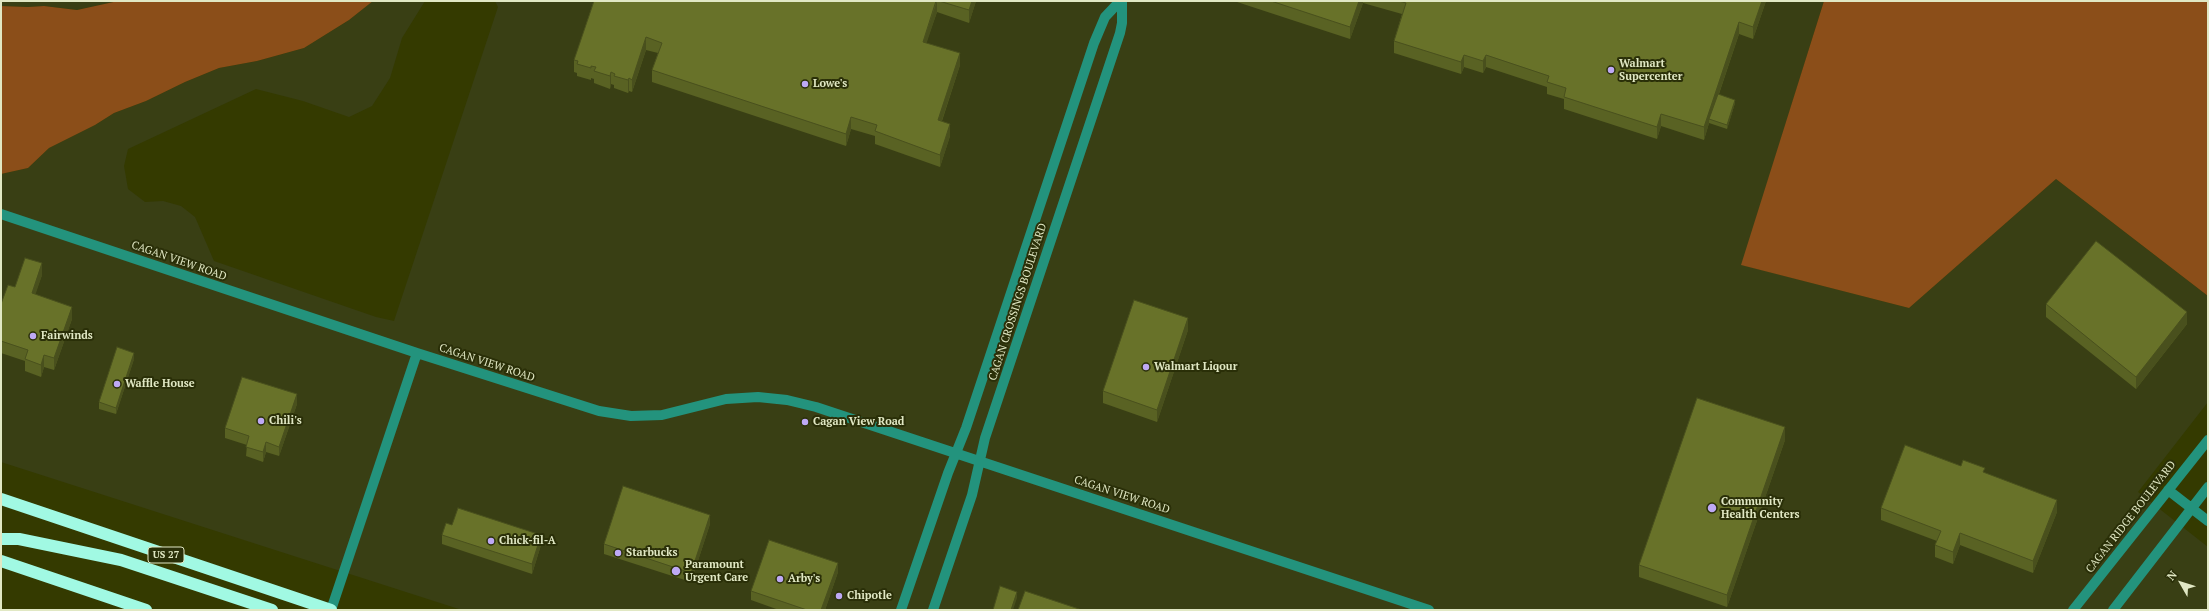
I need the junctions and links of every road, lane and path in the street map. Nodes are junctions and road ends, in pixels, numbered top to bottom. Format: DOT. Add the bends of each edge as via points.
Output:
graph roads {
  1 [pos="1121,1"];
  2 [pos="1,214"];
  3 [pos="416,353"];
  4 [pos="2208,440"];
  5 [pos="956,453"];
  6 [pos="980,461"];
  7 [pos="2208,487"];
  8 [pos="2168,490"];
  9 [pos="1,499"];
  10 [pos="2192,508"];
  11 [pos="2208,521"];
  12 [pos="1,539"];
  13 [pos="1,561"];
  14 [pos="146,610"];
  15 [pos="272,610"];
  16 [pos="331,610"];
  17 [pos="901,610"];
  18 [pos="933,610"];
  19 [pos="1429,610"];
  20 [pos="2073,610"];
  21 [pos="2113,610"];
  1 -- 5 [label="street" via="1105,17 1096,37 969,421"];
  1 -- 6 [label="street, CAGAN CROSSINGS BOULEVARD" via="1120,33 985,438"];
  2 -- 3 [label="street, CAGAN VIEW ROAD"];
  3 -- 5 [label="street, CAGAN VIEW ROAD" via="582,407 615,414 662,415 726,400 772,397 831,411"];
  3 -- 16 [label="street"];
  4 -- 8 [label="street, CAGAN RIDGE BOULEVARD"];
  5 -- 6 [label="street, CAGAN VIEW ROAD"];
  5 -- 17 [label="street"];
  6 -- 18 [label="street, CAGAN CROSSINGS BOULEVARD" via="972,495"];
  6 -- 19 [label="street, CAGAN VIEW ROAD"];
  7 -- 10 [label="street"];
  8 -- 10 [label="street"];
  8 -- 20 [label="street, CAGAN RIDGE BOULEVARD"];
  9 -- 16 [label="highway, US 27"];
  10 -- 11 [label="street"];
  10 -- 21 [label="street"];
  12 -- 15 [label="highway" via="19,539 121,560"];
  13 -- 14 [label="highway"];
}
